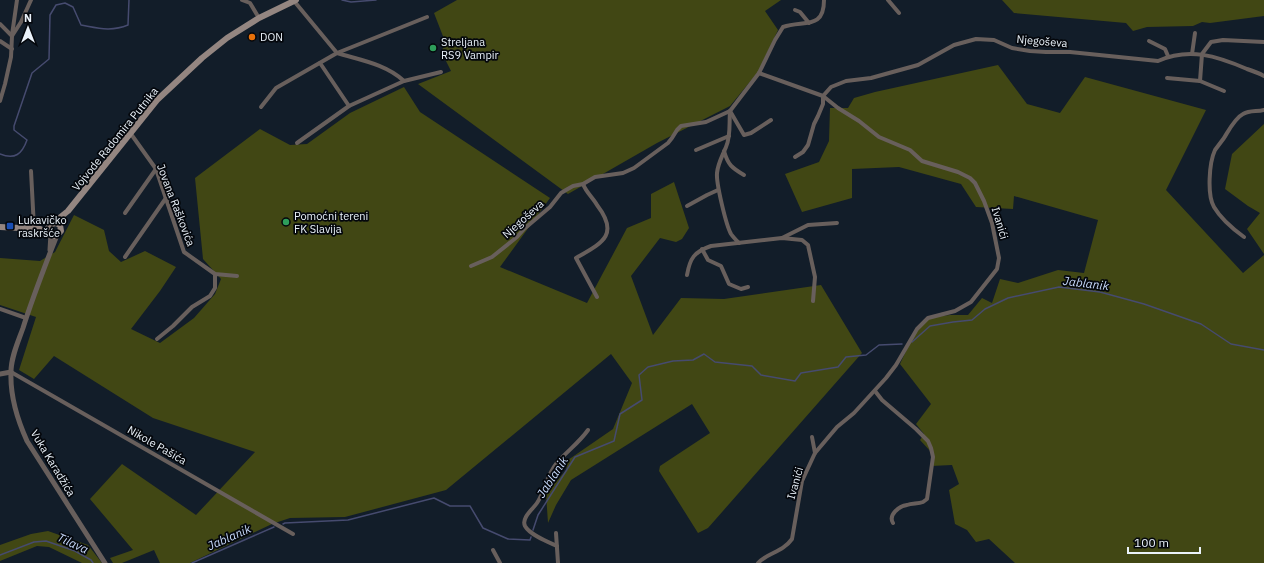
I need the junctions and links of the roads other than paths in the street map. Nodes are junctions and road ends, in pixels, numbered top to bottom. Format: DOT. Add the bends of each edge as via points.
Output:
graph roads {
  1 [pos="17,0"];
  2 [pos="31,0"];
  3 [pos="242,0"];
  4 [pos="824,0"];
  5 [pos="888,0"];
  6 [pos="295,1"];
  7 [pos="795,10"];
  8 [pos="899,13"];
  9 [pos="427,17"];
  10 [pos="259,18"];
  11 [pos="809,23"];
  12 [pos="0,24"];
  13 [pos="1195,33"];
  14 [pos="12,36"];
  15 [pos="0,41"];
  16 [pos="1149,41"];
  17 [pos="1264,42"];
  18 [pos="12,49"];
  19 [pos="337,53"];
  20 [pos="1192,54"];
  21 [pos="1202,54"];
  22 [pos="1168,56"];
  23 [pos="320,63"];
  24 [pos="441,72"];
  25 [pos="759,73"];
  26 [pos="1264,76"];
  27 [pos="1167,78"];
  28 [pos="404,81"];
  29 [pos="1200,81"];
  30 [pos="1224,91"];
  31 [pos="822,96"];
  32 [pos="0,101"];
  33 [pos="350,106"];
  34 [pos="261,107"];
  35 [pos="730,110"];
  36 [pos="1264,110"];
  37 [pos="771,120"];
  38 [pos="131,134"];
  39 [pos="729,136"];
  40 [pos="297,143"];
  41 [pos="696,150"];
  42 [pos="724,151"];
  43 [pos="795,157"];
  44 [pos="156,169"];
  45 [pos="31,171"];
  46 [pos="744,175"];
  47 [pos="583,184"];
  48 [pos="718,190"];
  49 [pos="166,198"];
  50 [pos="688,206"];
  51 [pos="68,211"];
  52 [pos="125,213"];
  53 [pos="837,223"];
  54 [pos="52,224"];
  55 [pos="0,227"];
  56 [pos="37,229"];
  57 [pos="61,229"];
  58 [pos="50,234"];
  59 [pos="58,235"];
  60 [pos="1244,237"];
  61 [pos="782,238"];
  62 [pos="739,244"];
  63 [pos="702,249"];
  64 [pos="50,253"];
  65 [pos="125,258"];
  66 [pos="472,266"];
  67 [pos="215,274"];
  68 [pos="686,275"];
  69 [pos="237,276"];
  70 [pos="748,287"];
  71 [pos="597,297"];
  72 [pos="813,301"];
  73 [pos="0,309"];
  74 [pos="26,318"];
  75 [pos="157,338"];
  76 [pos="11,372"];
  77 [pos="0,374"];
  78 [pos="875,391"];
  79 [pos="588,430"];
  80 [pos="812,437"];
  81 [pos="815,453"];
  82 [pos="893,523"];
  83 [pos="556,533"];
  84 [pos="293,534"];
  85 [pos="557,546"];
  86 [pos="493,550"];
  87 [pos="104,563"];
  88 [pos="500,563"];
  89 [pos="558,563"];
  90 [pos="758,563"];
  1 -- 14 [label="street"];
  2 -- 14 [label="street" via="22,22"];
  3 -- 10 [label="street" via="250,3"];
  4 -- 11 [label="street" via="821,15 816,21"];
  5 -- 8 [label="street"];
  6 -- 10 [label="main road, Vojvode Radomira Putnika"];
  6 -- 19 [label="street"];
  7 -- 11 [label="street"];
  9 -- 19 [label="street"];
  10 -- 38 [label="main road, Vojvode Radomira Putnika" via="227,38 202,58 157,100"];
  11 -- 25 [label="street, Njegoševa" via="783,27"];
  12 -- 14 [label="street"];
  13 -- 20 [label="street"];
  14 -- 18 [label="street"];
  15 -- 18 [label="street"];
  16 -- 22 [label="street" via="1165,49"];
  17 -- 21 [label="street" via="1215,41"];
  18 -- 32 [label="street"];
  19 -- 23 [label="street"];
  19 -- 28 [label="street" via="383,67 396,73"];
  20 -- 21 [label="street, Njegoševa"];
  20 -- 22 [label="street, Njegoševa"];
  21 -- 26 [label="street, Njegoševa" via="1220,58"];
  21 -- 29 [label="street"];
  22 -- 31 [label="street, Njegoševa" via="1158,60 1046,52 1012,48 994,40 976,39 954,45 918,65 841,83 831,87"];
  23 -- 33 [label="street"];
  23 -- 34 [label="street" via="276,88"];
  24 -- 28 [label="street"];
  25 -- 31 [label="street"];
  25 -- 35 [label="street, Njegoševa"];
  27 -- 29 [label="street"];
  28 -- 33 [label="street"];
  29 -- 30 [label="street"];
  31 -- 43 [label="street" via="823,104 808,145"];
  31 -- 78 [label="street, Ivanići" via="878,137 910,150 922,161 970,178 984,201 992,223 999,258 997,269 971,302 955,311 928,318 917,329 896,365"];
  33 -- 40 [label="street"];
  35 -- 37 [label="street" via="744,135"];
  35 -- 39 [label="street"];
  35 -- 47 [label="street, Njegoševa" via="706,122 681,126 668,143 634,168 623,173 595,176"];
  36 -- 60 [label="street" via="1242,114 1215,150 1213,158 1210,187 1213,206 1231,227"];
  38 -- 44 [label="street, Jovana Raškovića"];
  38 -- 51 [label="main road, Vojvode Radomira Putnika"];
  39 -- 41 [label="street"];
  39 -- 42 [label="street"];
  42 -- 46 [label="street" via="730,165"];
  42 -- 48 [label="street" via="716,175"];
  44 -- 49 [label="street, Jovana Raškovića"];
  44 -- 52 [label="street"];
  45 -- 56 [label="street"];
  47 -- 66 [label="street, Njegoševa" via="561,193 550,207 517,237 492,257"];
  47 -- 71 [label="street" via="603,212 608,230 598,246 576,258"];
  48 -- 50 [label="street"];
  48 -- 62 [label="street" via="731,233"];
  49 -- 65 [label="street"];
  49 -- 67 [label="street, Jovana Raškovića" via="184,252"];
  51 -- 54 [label="main road, Vojvode Radomira Putnika"];
  51 -- 57 [label="main road, Vojvode Radomira Putnika"];
  53 -- 61 [label="street" via="808,225"];
  54 -- 56 [label="main road, Vojvode Radomira Putnika"];
  54 -- 57 [label="main road" via="60,225"];
  54 -- 58 [label="main road" via="48,228"];
  55 -- 56 [label="main road, Vojvode Radomira Putnika"];
  56 -- 58 [label="main road, Vojvode Radomira Putnika"];
  57 -- 59 [label="main road"];
  58 -- 59 [label="main road"];
  58 -- 64 [label="street"];
  59 -- 64 [label="street, Vuka Karadžića"];
  61 -- 62 [label="street"];
  61 -- 72 [label="street" via="802,240 808,245 815,277"];
  62 -- 63 [label="street"];
  63 -- 68 [label="street" via="690,260"];
  63 -- 70 [label="street" via="708,260 721,266 729,284 741,289"];
  64 -- 74 [label="street, Vuka Karadžića"];
  67 -- 69 [label="street"];
  67 -- 75 [label="street" via="216,288 210,296 192,307"];
  73 -- 74 [label="street"];
  74 -- 76 [label="street, Vuka Karadžića"];
  76 -- 77 [label="street"];
  76 -- 84 [label="street, Nikole Pašića"];
  76 -- 87 [label="street, Vuka Karadžića" via="15,408 27,441"];
  78 -- 81 [label="street, Ivanići" via="837,427"];
  78 -- 82 [label="street" via="928,441 933,457 926,499 898,508 892,515"];
  79 -- 85 [label="street" via="556,464 537,503 525,519 524,523 531,533"];
  80 -- 81 [label="street"];
  81 -- 90 [label="street, Ivanići" via="802,481 792,539 787,546"];
  83 -- 85 [label="street"];
  85 -- 89 [label="street"];
  86 -- 88 [label="street"];
}
